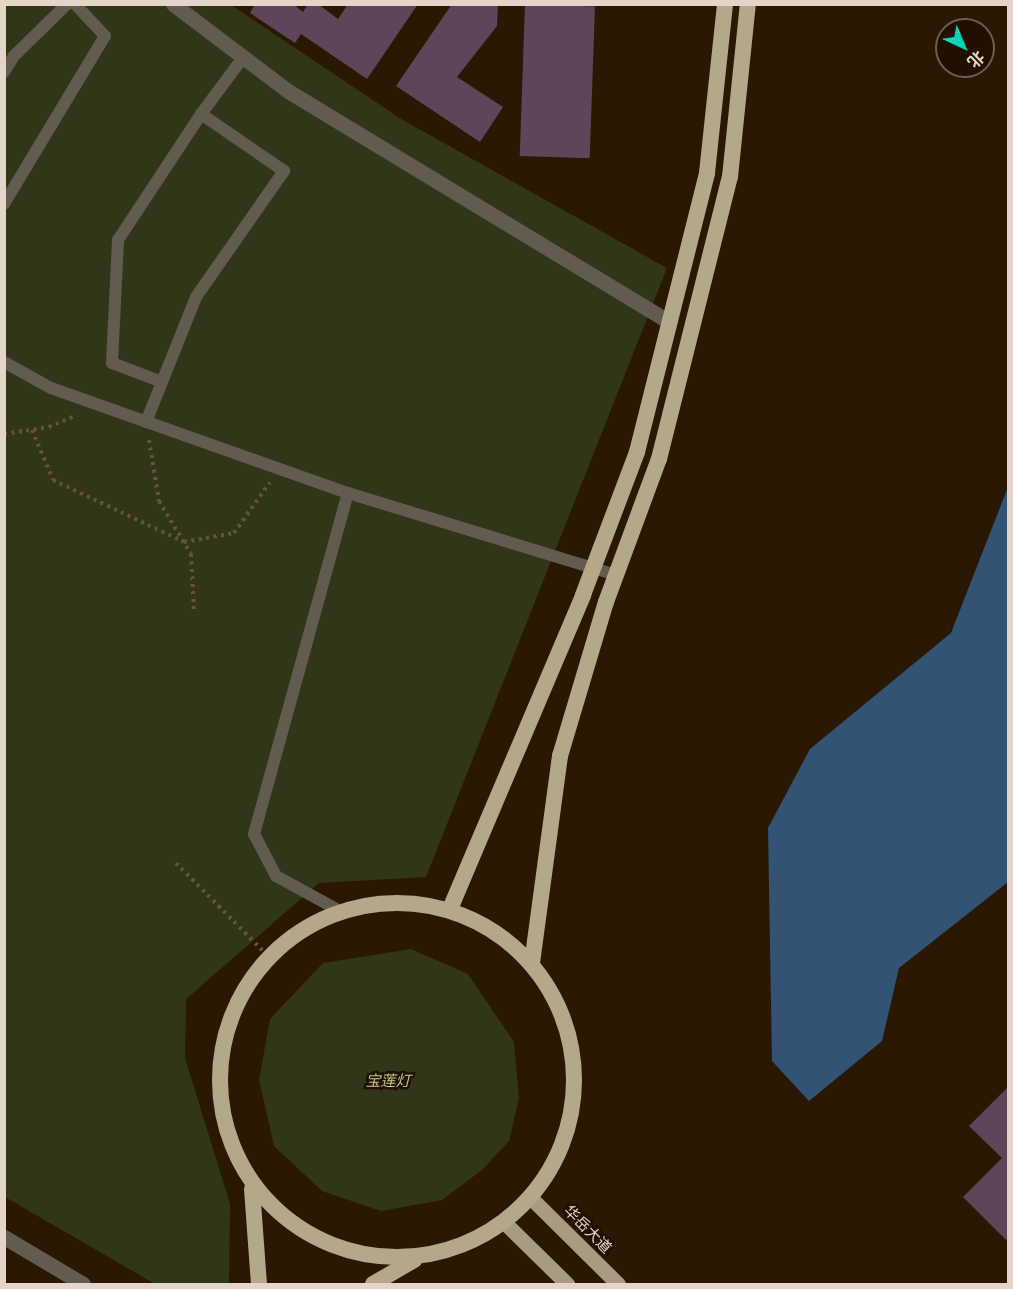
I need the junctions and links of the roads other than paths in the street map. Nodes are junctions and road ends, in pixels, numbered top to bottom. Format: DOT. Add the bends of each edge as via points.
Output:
graph roads {
  1 [pos="67,4"];
  2 [pos="75,4"];
  3 [pos="172,4"];
  4 [pos="725,4"];
  5 [pos="748,4"];
  6 [pos="242,58"];
  7 [pos="4,72"];
  8 [pos="201,114"];
  9 [pos="4,204"];
  10 [pos="670,322"];
  11 [pos="4,362"];
  12 [pos="162,382"];
  13 [pos="146,422"];
  14 [pos="348,493"];
  15 [pos="594,568"];
  16 [pos="616,574"];
  17 [pos="450,909"];
  18 [pos="340,911"];
  19 [pos="532,963"];
  20 [pos="252,1190"];
  21 [pos="532,1199"];
  22 [pos="506,1224"];
  23 [pos="4,1237"];
  24 [pos="414,1260"];
  25 [pos="83,1284"];
  26 [pos="259,1284"];
  27 [pos="373,1284"];
  28 [pos="567,1284"];
  29 [pos="618,1284"];
  1 -- 7 [label="lane" via="14,56"];
  2 -- 9 [label="lane" via="105,36"];
  3 -- 6 [label="street"];
  4 -- 10 [label="highway" via="707,173"];
  5 -- 16 [label="highway" via="730,177 659,459"];
  6 -- 8 [label="lane"];
  6 -- 10 [label="street" via="308,103"];
  8 -- 12 [label="lane" via="118,240 112,363"];
  8 -- 12 [label="lane" via="284,171 196,297"];
  10 -- 15 [label="highway" via="637,452"];
  11 -- 13 [label="lane" via="51,388"];
  12 -- 13 [label="lane"];
  13 -- 14 [label="lane"];
  14 -- 15 [label="lane"];
  14 -- 18 [label="lane" via="254,834 276,876"];
  15 -- 16 [label="lane"];
  15 -- 17 [label="highway"];
  16 -- 19 [label="highway" via="560,756"];
  17 -- 18 [label="highway" via="395,901"];
  17 -- 19 [label="highway" via="495,930"];
  18 -- 20 [label="highway" via="268,956 225,1028 219,1112"];
  19 -- 21 [label="highway" via="571,1038 571,1123"];
  20 -- 24 [label="highway" via="323,1246"];
  20 -- 26 [label="highway"];
  21 -- 22 [label="highway"];
  21 -- 29 [label="main road, 华岳大道"];
  22 -- 24 [label="highway"];
  22 -- 28 [label="main road"];
  23 -- 25 [label="street"];
  24 -- 27 [label="highway"];
}
